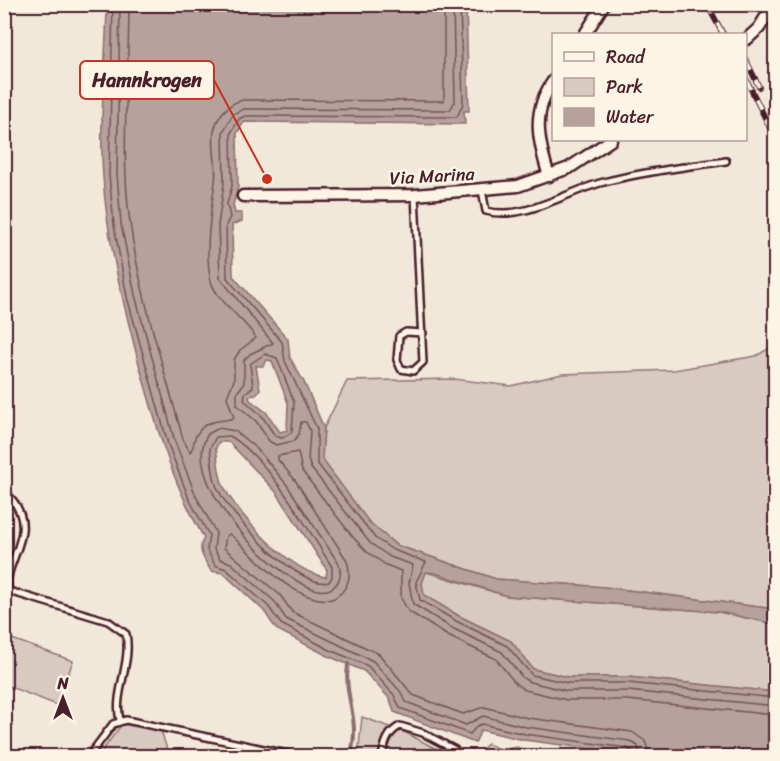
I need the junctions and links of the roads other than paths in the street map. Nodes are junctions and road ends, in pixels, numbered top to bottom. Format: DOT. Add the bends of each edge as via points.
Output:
graph roads {
  1 [pos="604,4"];
  2 [pos="774,4"];
  3 [pos="586,33"];
  4 [pos="747,39"];
  5 [pos="552,83"];
  6 [pos="610,141"];
  7 [pos="726,161"];
  8 [pos="549,176"];
  9 [pos="482,190"];
  10 [pos="415,195"];
  11 [pos="243,196"];
  12 [pos="423,333"];
  13 [pos="9,496"];
  14 [pos="120,720"];
  15 [pos="455,750"];
  16 [pos="89,756"];
  17 [pos="297,756"];
  18 [pos="382,756"];
  1 -- 3 [label="street"];
  2 -- 4 [label="street"];
  5 -- 8 [label="street" via="539,110 537,130"];
  6 -- 8 [label="street, Via Marina" via="569,168"];
  7 -- 9 [label="lane" via="598,183 500,215 486,211"];
  8 -- 9 [label="street, Via Marina" via="518,186"];
  9 -- 10 [label="street, Via Marina"];
  10 -- 11 [label="street, Via Marina"];
  10 -- 12 [label="lane"];
  12 -- 12 [label="lane" via="423,362 413,371 401,369 397,360 399,336 406,332"];
  13 -- 14 [label="lane" via="19,510 22,531 6,581 9,591 108,621 126,634"];
  14 -- 16 [label="lane"];
  14 -- 17 [label="lane" via="136,720"];
  15 -- 18 [label="lane" via="400,726 386,739"];
}
